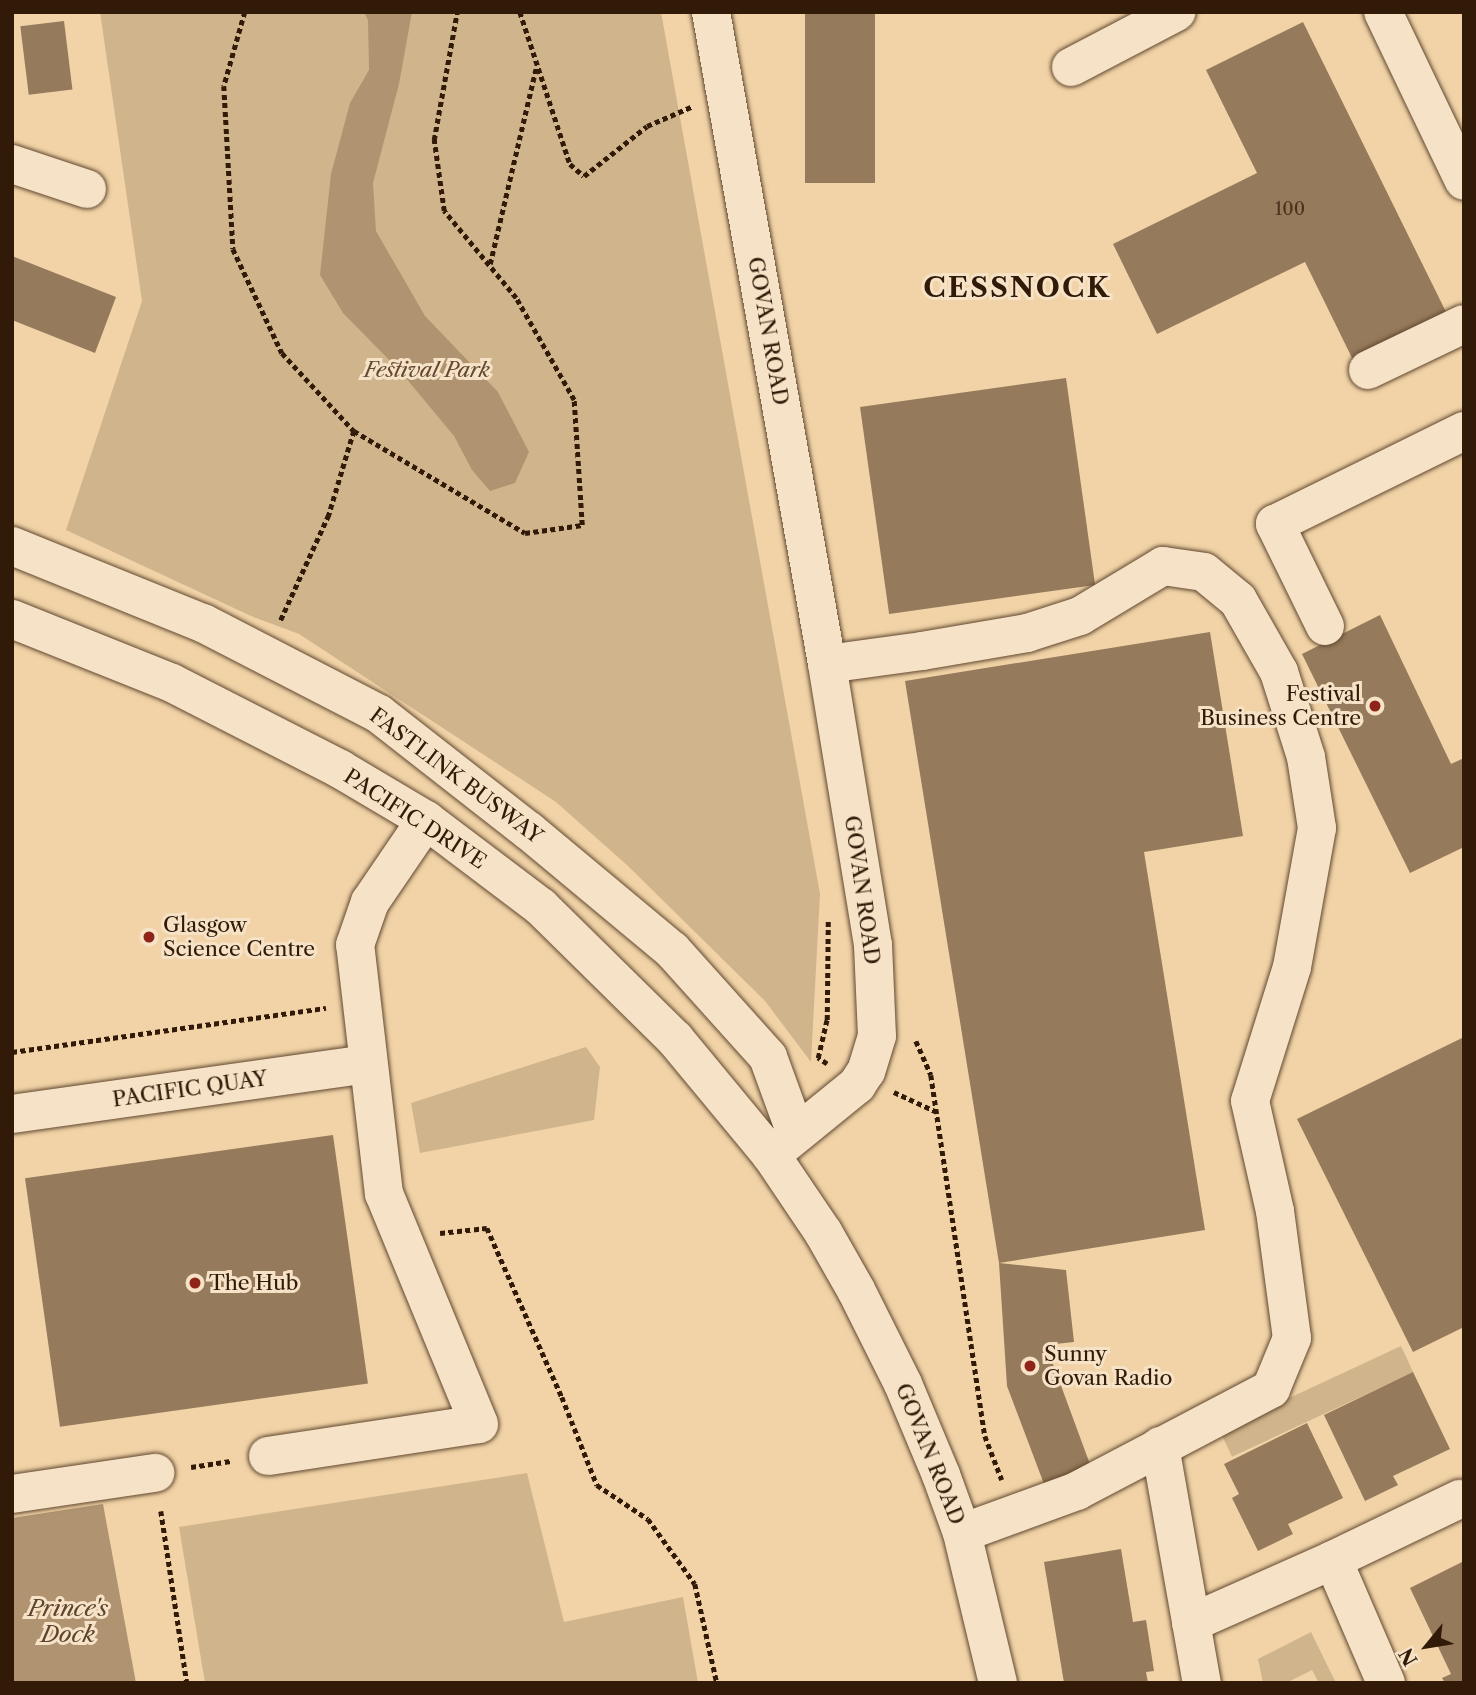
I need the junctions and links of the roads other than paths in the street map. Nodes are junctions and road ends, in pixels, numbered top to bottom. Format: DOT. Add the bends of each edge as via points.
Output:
graph roads {
  1 [pos="712,12"];
  2 [pos="1176,12"];
  3 [pos="1383,12"];
  4 [pos="1071,67"];
  5 [pos="12,164"];
  6 [pos="1464,181"];
  7 [pos="87,189"];
  8 [pos="1464,324"];
  9 [pos="1368,369"];
  10 [pos="1464,431"];
  11 [pos="12,546"];
  12 [pos="12,619"];
  13 [pos="1325,626"];
  14 [pos="827,663"];
  15 [pos="426,820"];
  16 [pos="368,1064"];
  17 [pos="12,1114"];
  18 [pos="784,1145"];
  19 [pos="1160,1446"];
  20 [pos="268,1456"];
  21 [pos="155,1473"];
  22 [pos="12,1494"];
  23 [pos="1460,1499"];
  24 [pos="962,1533"];
  25 [pos="1333,1560"];
  26 [pos="1191,1623"];
  27 [pos="998,1683"];
  28 [pos="1202,1683"];
  29 [pos="1386,1683"];
  1 -- 14 [label="street, GOVAN ROAD" via="708,102"];
  2 -- 4 [label="street"];
  3 -- 6 [label="street"];
  5 -- 7 [label="street"];
  8 -- 9 [label="street"];
  10 -- 13 [label="street" via="1275,524"];
  11 -- 18 [label="street, FASTLINK BUSWAY" via="203,623 379,714 672,950 768,1057"];
  12 -- 15 [label="street, PACIFIC DRIVE" via="172,683 340,769"];
  14 -- 18 [label="street, GOVAN ROAD" via="873,945 877,1036 857,1085"];
  14 -- 19 [label="street" via="1027,633 1080,616 1163,566 1204,572 1238,600 1279,672 1306,757 1317,828 1292,967 1250,1101 1275,1211 1292,1339 1271,1389"];
  15 -- 16 [label="street" via="370,902 355,945"];
  15 -- 18 [label="street, PACIFIC DRIVE" via="541,908"];
  16 -- 17 [label="street, PACIFIC QUAY"];
  16 -- 20 [label="street" via="384,1194 479,1424"];
  18 -- 24 [label="street, GOVAN ROAD" via="823,1232 903,1384"];
  19 -- 24 [label="street" via="1077,1491"];
  19 -- 26 [label="street"];
  21 -- 22 [label="street"];
  23 -- 25 [label="street"];
  24 -- 27 [label="street, GOVAN ROAD"];
  25 -- 26 [label="street"];
  25 -- 29 [label="street"];
  26 -- 28 [label="street"];
}
